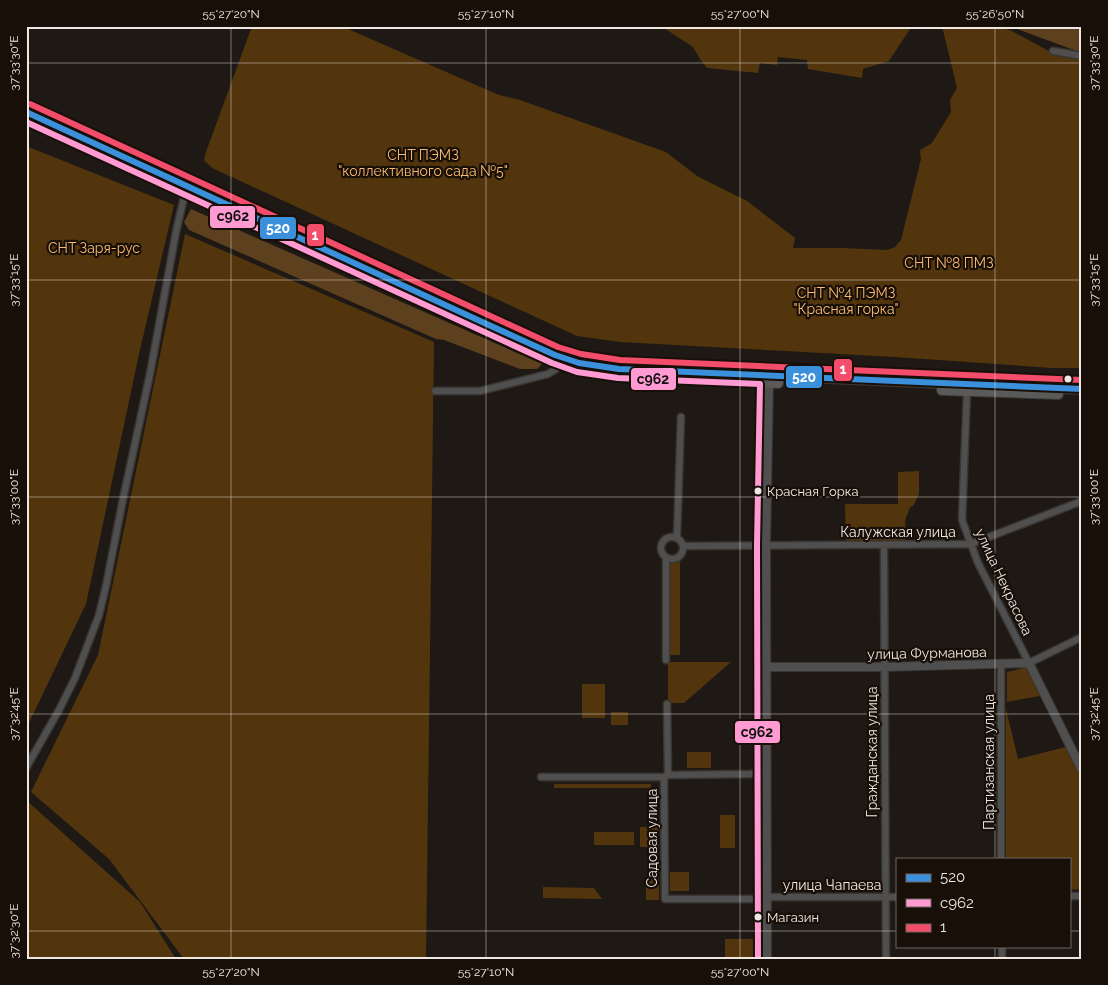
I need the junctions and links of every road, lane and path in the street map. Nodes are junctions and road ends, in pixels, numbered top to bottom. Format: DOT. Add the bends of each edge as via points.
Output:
graph roads {
  1 [pos="1053,51"];
  2 [pos="1082,56"];
  3 [pos="26,112"];
  4 [pos="26,120"];
  5 [pos="181,188"];
  6 [pos="558,364"];
  7 [pos="769,380"];
  8 [pos="1082,389"];
  9 [pos="435,391"];
  10 [pos="967,391"];
  11 [pos="1082,395"];
  12 [pos="681,417"];
  13 [pos="1082,501"];
  14 [pos="677,537"];
  15 [pos="971,544"];
  16 [pos="766,545"];
  17 [pos="884,545"];
  18 [pos="684,546"];
  19 [pos="666,558"];
  20 [pos="1082,637"];
  21 [pos="666,660"];
  22 [pos="1029,663"];
  23 [pos="1001,665"];
  24 [pos="767,667"];
  25 [pos="884,667"];
  26 [pos="667,704"];
  27 [pos="26,768"];
  28 [pos="1082,770"];
  29 [pos="767,772"];
  30 [pos="666,776"];
  31 [pos="541,777"];
  32 [pos="1001,858"];
  33 [pos="896,897"];
  34 [pos="885,898"];
  35 [pos="665,899"];
  36 [pos="767,899"];
  37 [pos="767,959"];
  38 [pos="886,959"];
  1 -- 2 [label="street"];
  3 -- 5 [label="main road"];
  4 -- 5 [label="main road"];
  5 -- 6 [label="main road"];
  5 -- 7 [label="main road" via="554,355 579,363 619,369"];
  5 -- 27 [label="street" via="150,374 99,615 75,678"];
  6 -- 7 [label="main road" via="617,376"];
  6 -- 9 [label="street" via="548,374 480,391"];
  7 -- 8 [label="main road"];
  7 -- 10 [label="main road"];
  7 -- 16 [label="street"];
  10 -- 11 [label="main road"];
  10 -- 15 [label="street, улица Некрасова" via="962,520"];
  12 -- 14 [label="street"];
  13 -- 15 [label="street, Калужская улица"];
  14 -- 18 [label="street"];
  14 -- 19 [label="street" via="663,541 661,548"];
  15 -- 17 [label="street, Калужская улица"];
  15 -- 22 [label="street, улица Некрасова"];
  16 -- 17 [label="street, Калужская улица"];
  16 -- 18 [label="street, Калужская улица"];
  16 -- 24 [label="street"];
  17 -- 25 [label="street, Гражданская улица"];
  18 -- 19 [label="street" via="680,557"];
  19 -- 21 [label="street"];
  20 -- 22 [label="street, улица Фурманова"];
  22 -- 23 [label="street, улица Фурманова"];
  22 -- 28 [label="street, улица Некрасова"];
  23 -- 25 [label="street, улица Фурманова"];
  23 -- 32 [label="street, Партизанская улица"];
  24 -- 25 [label="street, улица Фурманова"];
  24 -- 29 [label="street"];
  25 -- 34 [label="street, Гражданская улица"];
  26 -- 30 [label="street, Садовая улица"];
  29 -- 30 [label="street"];
  29 -- 36 [label="street"];
  30 -- 31 [label="street"];
  30 -- 35 [label="street, Садовая улица"];
  33 -- 34 [label="street, улица Чапаева"];
  34 -- 36 [label="street, улица Чапаева"];
  34 -- 38 [label="street, Гражданская улица"];
  35 -- 36 [label="street, улица Чапаева"];
  36 -- 37 [label="street"];
}
